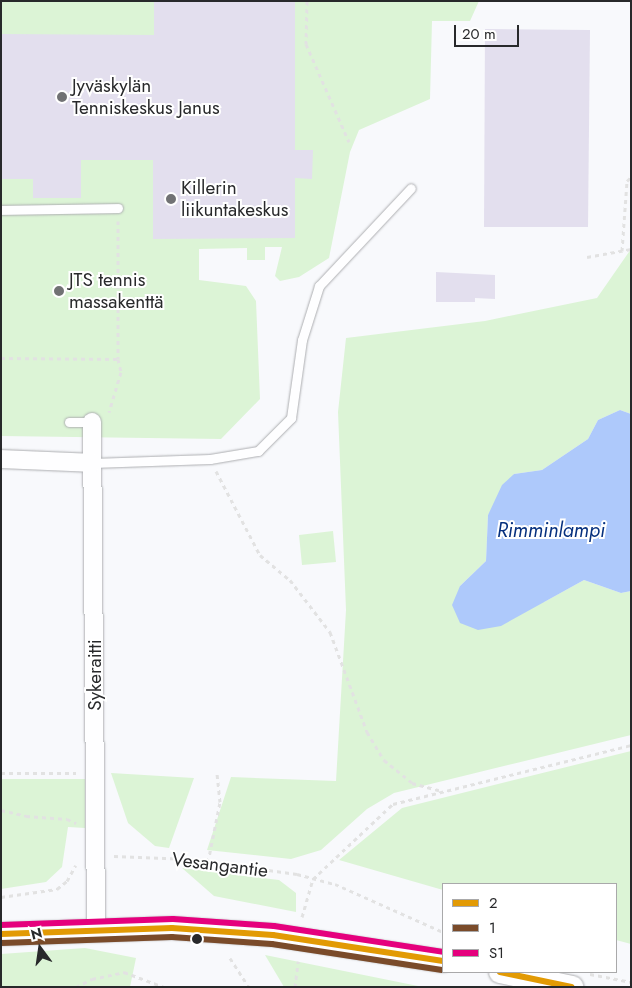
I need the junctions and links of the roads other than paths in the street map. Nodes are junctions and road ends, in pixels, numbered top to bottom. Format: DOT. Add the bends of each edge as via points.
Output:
graph roads {
  1 [pos="411,188"];
  2 [pos="118,208"];
  3 [pos="1,210"];
  4 [pos="69,422"];
  5 [pos="92,422"];
  6 [pos="1,459"];
  7 [pos="92,463"];
  8 [pos="96,930"];
  9 [pos="1,934"];
  10 [pos="442,961"];
  11 [pos="505,973"];
  12 [pos="572,987"];
  1 -- 7 [label="lane" via="318,286 302,340 291,418 258,451 210,458"];
  2 -- 3 [label="lane"];
  4 -- 5 [label="lane"];
  5 -- 7 [label="street, Sykeraitti"];
  6 -- 7 [label="street"];
  7 -- 8 [label="street, Sykeraitti"];
  8 -- 9 [label="street"];
  8 -- 10 [label="street" via="172,928 273,935"];
  11 -- 12 [label="street"];
}
